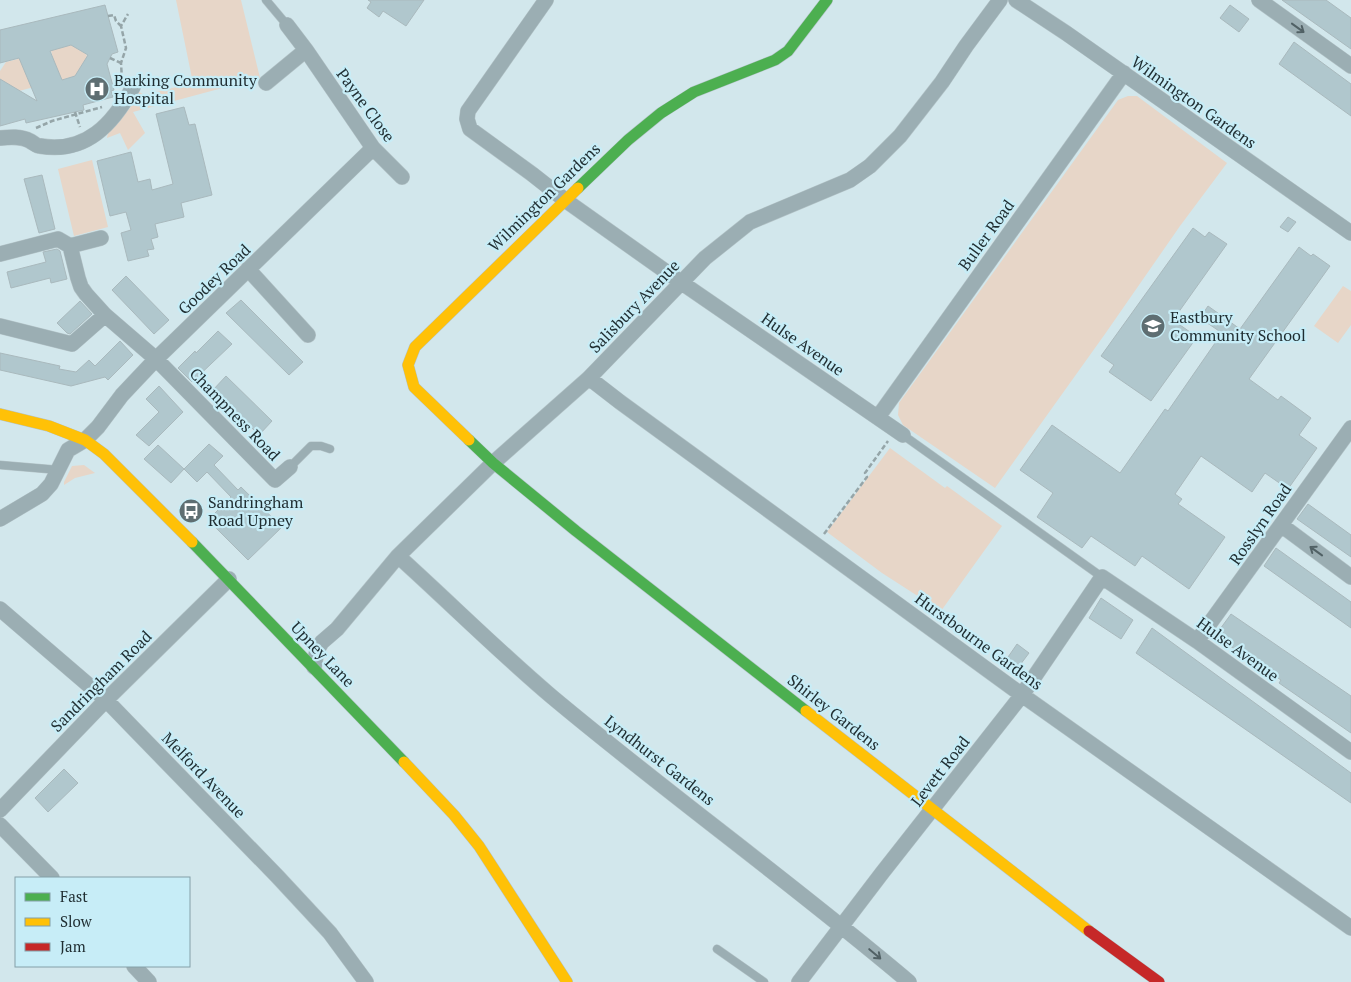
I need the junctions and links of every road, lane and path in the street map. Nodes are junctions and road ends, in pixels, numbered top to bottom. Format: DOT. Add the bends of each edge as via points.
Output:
graph roads {
  1 [pos="266,0"];
  2 [pos="546,0"];
  3 [pos="826,0"];
  4 [pos="1000,0"];
  5 [pos="1016,0"];
  6 [pos="1259,0"];
  7 [pos="128,14"];
  8 [pos="108,16"];
  9 [pos="287,25"];
  10 [pos="121,26"];
  11 [pos="306,50"];
  12 [pos="110,58"];
  13 [pos="121,63"];
  14 [pos="1351,66"];
  15 [pos="1124,73"];
  16 [pos="266,82"];
  17 [pos="128,87"];
  18 [pos="110,105"];
  19 [pos="36,128"];
  20 [pos="0,138"];
  21 [pos="373,148"];
  22 [pos="402,178"];
  23 [pos="565,200"];
  24 [pos="1351,233"];
  25 [pos="101,241"];
  26 [pos="70,246"];
  27 [pos="0,254"];
  28 [pos="248,270"];
  29 [pos="682,282"];
  30 [pos="105,315"];
  31 [pos="0,326"];
  32 [pos="308,334"];
  33 [pos="156,359"];
  34 [pos="589,378"];
  35 [pos="0,414"];
  36 [pos="878,417"];
  37 [pos="1351,428"];
  38 [pos="899,433"];
  39 [pos="85,440"];
  40 [pos="330,449"];
  41 [pos="493,463"];
  42 [pos="0,465"];
  43 [pos="290,467"];
  44 [pos="59,470"];
  45 [pos="0,519"];
  46 [pos="1281,525"];
  47 [pos="816,545"];
  48 [pos="398,556"];
  49 [pos="1102,577"];
  50 [pos="1351,577"];
  51 [pos="228,579"];
  52 [pos="0,609"];
  53 [pos="1197,641"];
  54 [pos="314,667"];
  55 [pos="1022,695"];
  56 [pos="106,700"];
  57 [pos="1351,752"];
  58 [pos="932,809"];
  59 [pos="0,810"];
  60 [pos="0,825"];
  61 [pos="51,877"];
  62 [pos="842,925"];
  63 [pos="1351,928"];
  64 [pos="717,950"];
  65 [pos="135,967"];
  66 [pos="149,982"];
  67 [pos="366,982"];
  68 [pos="566,982"];
  69 [pos="764,982"];
  70 [pos="799,982"];
  71 [pos="908,982"];
  72 [pos="1159,982"];
  1 -- 9 [label="lane"];
  2 -- 23 [label="street, Hulse Avenue" via="468,111 468,119 470,129 476,135"];
  3 -- 23 [label="street, Wilmington Gardens" via="788,51 775,60 694,92 661,113"];
  4 -- 29 [label="street, Salisbury Avenue" via="900,136 870,166 850,180 750,222 705,258"];
  5 -- 15 [label="street, Wilmington Gardens"];
  6 -- 14 [label="street, one-way"];
  7 -- 10 [label="path"];
  8 -- 10 [label="path" via="114,15"];
  9 -- 11 [label="street, Payne Close"];
  10 -- 13 [label="path" via="126,48"];
  11 -- 16 [label="street"];
  11 -- 21 [label="street, Payne Close"];
  12 -- 13 [label="path"];
  13 -- 17 [label="path"];
  15 -- 24 [label="street, Wilmington Gardens"];
  15 -- 36 [label="street, Buller Road"];
  17 -- 20 [label="street" via="122,109 100,131 74,145 59,148 37,146 29,140"];
  18 -- 19 [label="path"];
  21 -- 22 [label="street, Payne Close"];
  21 -- 28 [label="street, Goodey Road"];
  23 -- 29 [label="street, Hulse Avenue"];
  23 -- 41 [label="street, Wilmington Gardens" via="415,347 408,365 414,387"];
  25 -- 26 [label="street"];
  26 -- 27 [label="street" via="58,239"];
  26 -- 30 [label="street" via="81,287"];
  28 -- 32 [label="street"];
  28 -- 33 [label="street, Goodey Road"];
  29 -- 34 [label="street, Salisbury Avenue"];
  29 -- 36 [label="street, Hulse Avenue"];
  30 -- 31 [label="street" via="72,344"];
  30 -- 33 [label="street"];
  33 -- 39 [label="street, Goodey Road"];
  33 -- 43 [label="street, Champness Road" via="275,480"];
  34 -- 41 [label="street, Salisbury Avenue"];
  34 -- 47 [label="street, Hurstbourne Gardens"];
  35 -- 39 [label="street, Upney Lane" via="50,426"];
  36 -- 38 [label="street, Hulse Avenue"];
  37 -- 46 [label="street, Rosslyn Road"];
  38 -- 47 [label="path" via="865,473 867,477"];
  38 -- 49 [label="lane"];
  39 -- 44 [label="street, Goodey Road" via="68,450"];
  39 -- 51 [label="street, Upney Lane" via="119,469"];
  40 -- 43 [label="lane" via="312,446"];
  41 -- 48 [label="street, Salisbury Avenue"];
  41 -- 58 [label="street, Shirley Gardens"];
  42 -- 44 [label="lane"];
  44 -- 45 [label="street, Goodey Road" via="42,494"];
  50 -- 46 [label="street, one-way"];
  46 -- 53 [label="street, Rosslyn Road"];
  47 -- 55 [label="street, Hurstbourne Gardens"];
  48 -- 54 [label="street, Salisbury Avenue" via="337,629 322,642"];
  48 -- 62 [label="street, Lyndhurst Gardens" via="550,695"];
  49 -- 53 [label="street, Hulse Avenue"];
  49 -- 55 [label="street, Levett Road"];
  51 -- 54 [label="street, Upney Lane"];
  51 -- 56 [label="street, Sandringham Road"];
  52 -- 56 [label="street, Melford Avenue"];
  53 -- 57 [label="street, Hulse Avenue"];
  54 -- 68 [label="street, Upney Lane" via="479,846"];
  55 -- 58 [label="street, Levett Road"];
  55 -- 63 [label="street, Hurstbourne Gardens"];
  56 -- 59 [label="street, Sandringham Road"];
  56 -- 67 [label="street, Melford Avenue" via="330,933"];
  58 -- 62 [label="street, Levett Road"];
  58 -- 72 [label="street, Shirley Gardens"];
  60 -- 61 [label="street"];
  62 -- 70 [label="street, Levett Road"];
  62 -- 71 [label="street, Lyndhurst Gardens, one-way"];
  64 -- 69 [label="lane"];
  65 -- 66 [label="street"];
}
